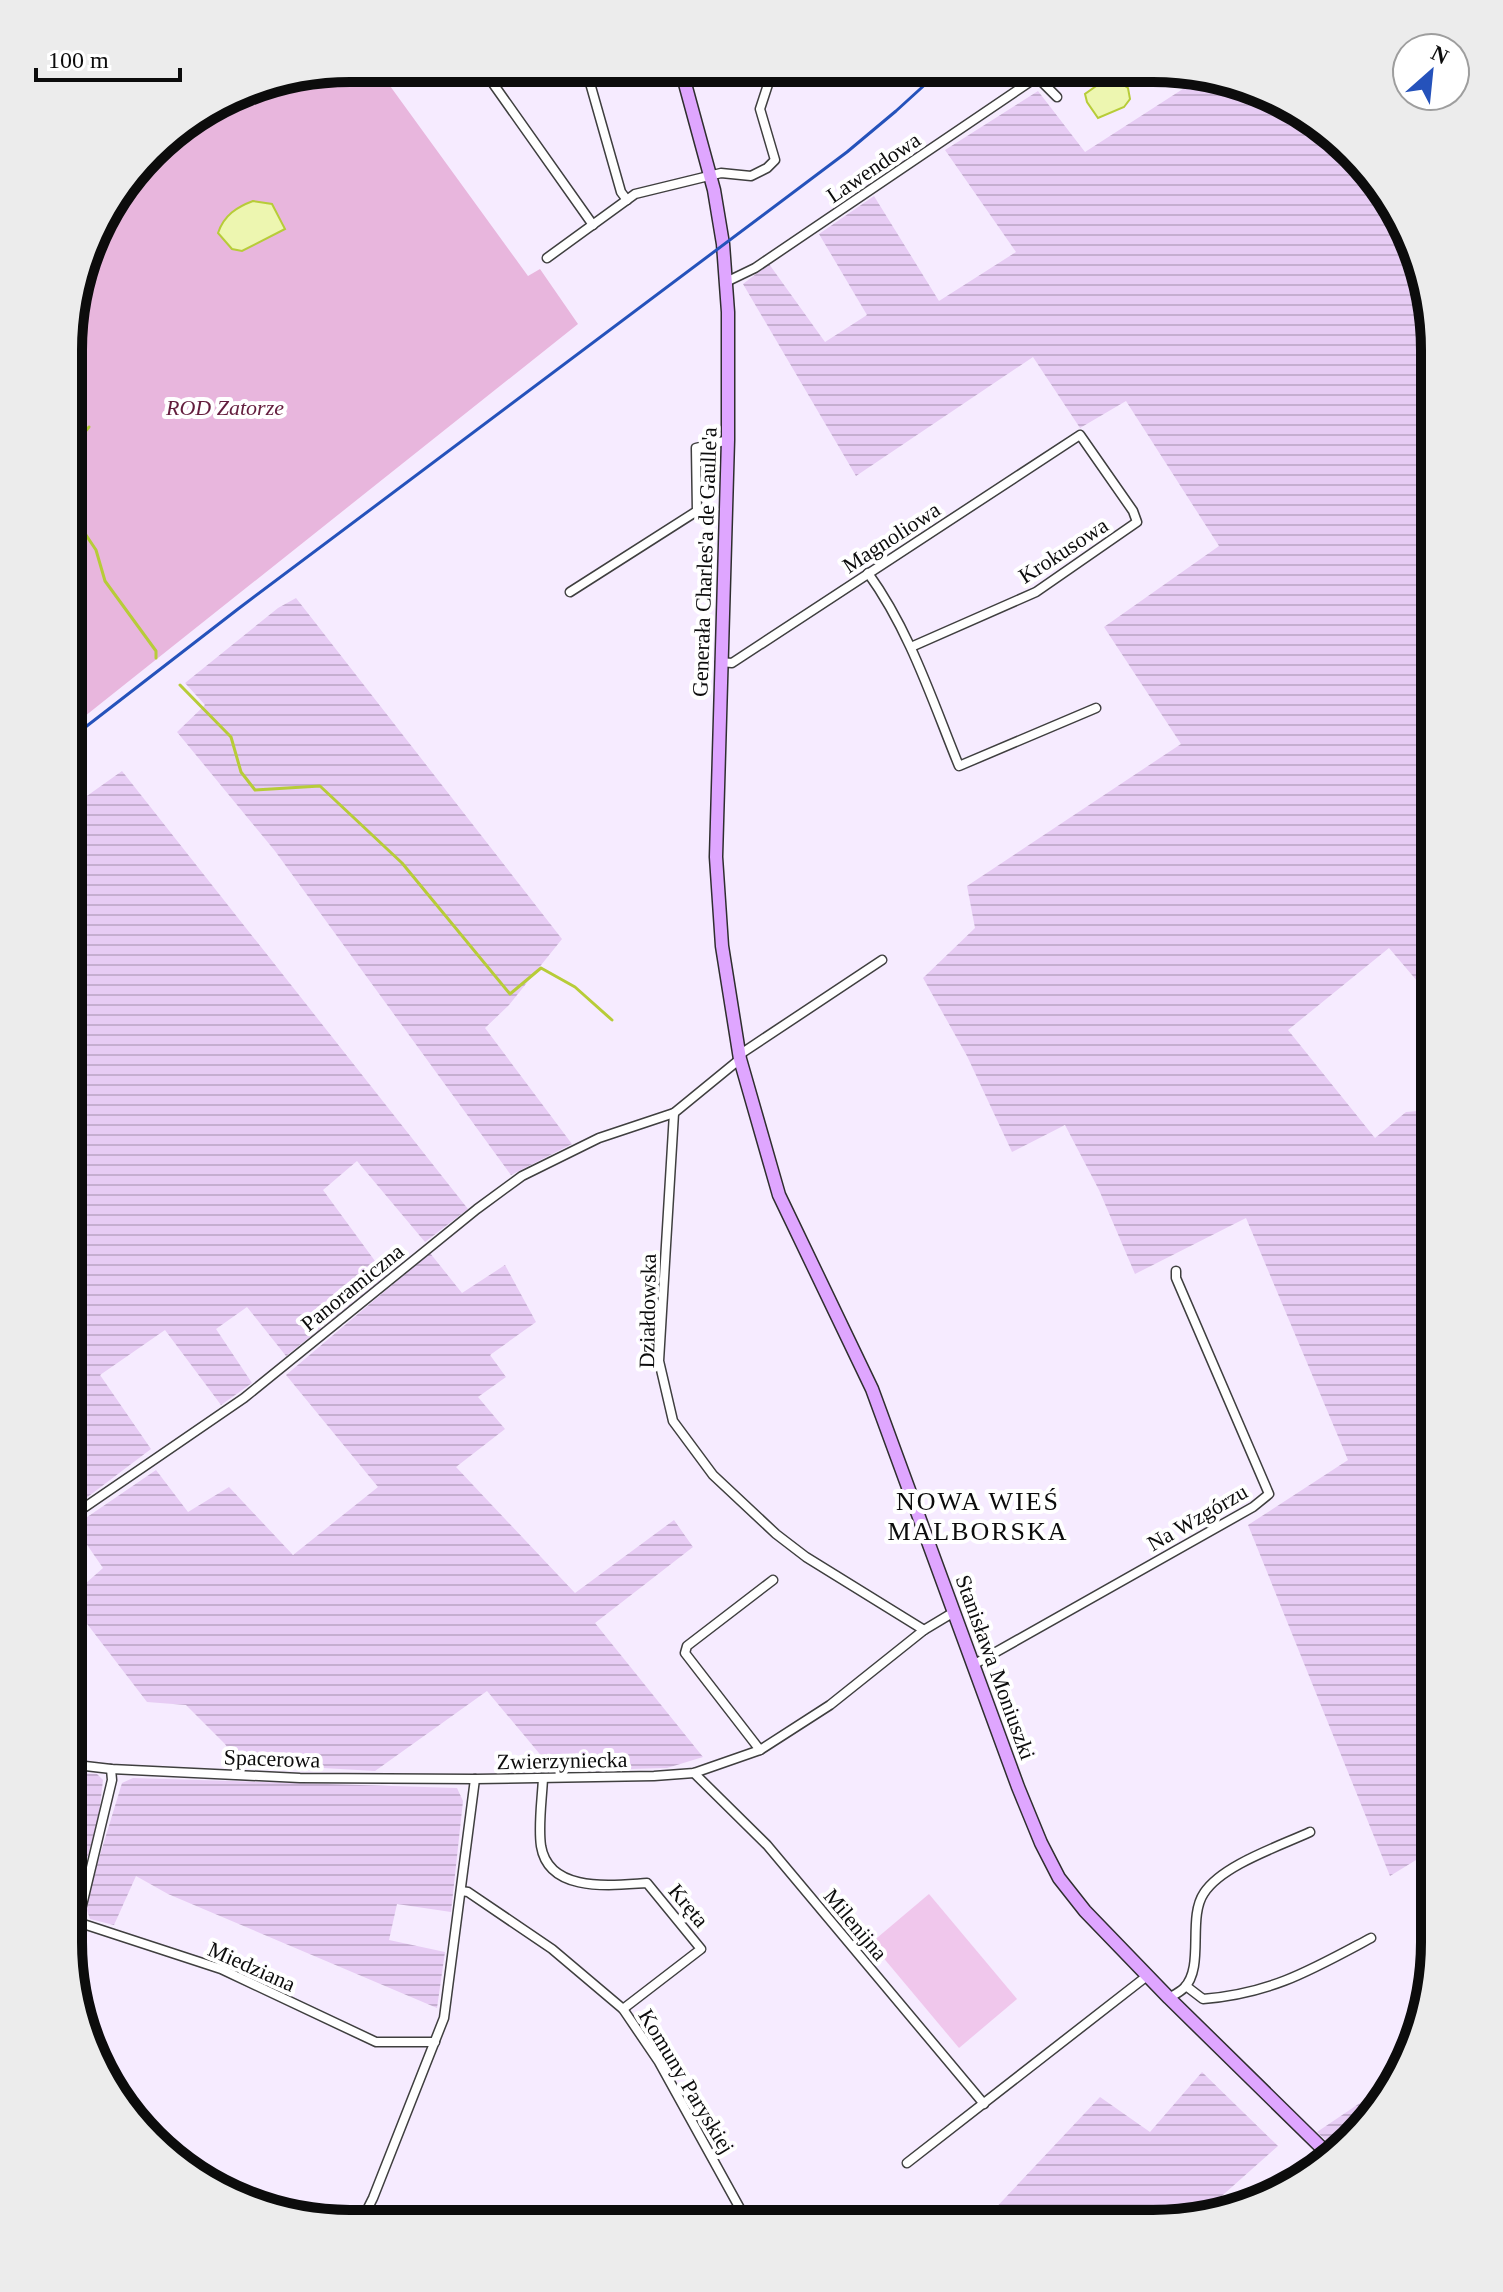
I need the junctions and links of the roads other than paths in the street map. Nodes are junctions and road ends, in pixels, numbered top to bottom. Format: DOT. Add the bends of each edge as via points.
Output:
graph roads {
  1 [pos="492,82"];
  2 [pos="590,82"];
  3 [pos="685,82"];
  4 [pos="769,82"];
  5 [pos="1030,82"];
  6 [pos="1042,82"];
  7 [pos="1057,97"];
  8 [pos="711,176"];
  9 [pos="627,200"];
  10 [pos="593,225"];
  11 [pos="547,258"];
  12 [pos="726,282"];
  13 [pos="1080,435"];
  14 [pos="728,440"];
  15 [pos="868,573"];
  16 [pos="570,592"];
  17 [pos="911,647"];
  18 [pos="720,662"];
  19 [pos="1096,708"];
  20 [pos="882,960"];
  21 [pos="740,1057"];
  22 [pos="674,1113"];
  23 [pos="1176,1271"];
  24 [pos="82,1509"];
  25 [pos="773,1580"];
  26 [pos="954,1612"];
  27 [pos="924,1630"];
  28 [pos="973,1665"];
  29 [pos="760,1750"];
  30 [pos="82,1766"];
  31 [pos="111,1769"];
  32 [pos="694,1773"];
  33 [pos="543,1778"];
  34 [pos="475,1779"];
  35 [pos="1310,1832"];
  36 [pos="82,1888"];
  37 [pos="461,1891"];
  38 [pos="82,1923"];
  39 [pos="1371,1938"];
  40 [pos="1147,1976"];
  41 [pos="1186,1986"];
  42 [pos="1169,1998"];
  43 [pos="623,2009"];
  44 [pos="435,2042"];
  45 [pos="984,2104"];
  46 [pos="1323,2149"];
  47 [pos="907,2163"];
  48 [pos="367,2210"];
  49 [pos="741,2210"];
  1 -- 10 [label="street"];
  2 -- 9 [label="street"];
  3 -- 8 [label="main road, Generała Charles'a de Gaulle'a"];
  4 -- 8 [label="street" via="760,109 775,160 751,176"];
  5 -- 12 [label="street, Lawendowa"];
  6 -- 7 [label="street, Lawendowa"];
  8 -- 9 [label="street"];
  8 -- 12 [label="main road, Generała Charles'a de Gaulle'a"];
  9 -- 10 [label="street"];
  10 -- 11 [label="street"];
  12 -- 14 [label="main road, Generała Charles'a de Gaulle'a"];
  13 -- 15 [label="street, Magnoliowa"];
  13 -- 17 [label="street, Krokusowa" via="1137,522 1036,592"];
  14 -- 16 [label="street" via="696,448 697,511"];
  14 -- 18 [label="main road, Generała Charles'a de Gaulle'a"];
  15 -- 17 [label="street"];
  15 -- 18 [label="street, Magnoliowa" via="732,663"];
  17 -- 19 [label="street" via="959,766"];
  18 -- 21 [label="main road, Generała Charles'a de Gaulle'a" via="716,857 722,946"];
  20 -- 21 [label="street"];
  21 -- 22 [label="street"];
  21 -- 26 [label="main road, Stanisława Moniuszki" via="779,1195 872,1389"];
  22 -- 24 [label="street, Panoramiczna" via="599,1138 522,1176 244,1398"];
  22 -- 27 [label="street, Działdowska" via="659,1361 673,1421 713,1475 776,1534"];
  23 -- 28 [label="street, Na Wzgórzu" via="1269,1494"];
  25 -- 29 [label="street" via="687,1646 685,1653"];
  26 -- 27 [label="street"];
  26 -- 28 [label="main road, Stanisława Moniuszki"];
  27 -- 29 [label="street, Zwierzyniecka" via="830,1705"];
  28 -- 40 [label="main road, Stanisława Moniuszki" via="1059,1878"];
  29 -- 32 [label="street, Zwierzyniecka"];
  30 -- 31 [label="street, Spacerowa"];
  31 -- 34 [label="street, Spacerowa"];
  31 -- 36 [label="street"];
  32 -- 33 [label="street, Zwierzyniecka"];
  32 -- 45 [label="street, Milenijna" via="767,1845"];
  33 -- 34 [label="street, Zwierzyniecka"];
  33 -- 43 [label="street, Kręta" via="541,1848 548,1863 576,1883 647,1883 701,1949"];
  34 -- 37 [label="street, Zwierzyniecka"];
  35 -- 41 [label="street" via="1226,1872 1205,1891 1198,1904"];
  37 -- 43 [label="street, Komuny Paryskiej" via="552,1949"];
  37 -- 44 [label="street, Zwierzyniecka" via="448,1999"];
  38 -- 44 [label="street, Miedziana" via="221,1969 376,2042"];
  39 -- 41 [label="street" via="1287,1982 1251,1992 1203,1999"];
  40 -- 42 [label="main road, Stanisława Moniuszki"];
  40 -- 45 [label="street"];
  41 -- 42 [label="street"];
  42 -- 46 [label="main road, Stanisława Moniuszki"];
  43 -- 49 [label="street, Komuny Paryskiej" via="659,2062"];
  44 -- 48 [label="street, Zwierzyniecka"];
  45 -- 47 [label="street"];
}
